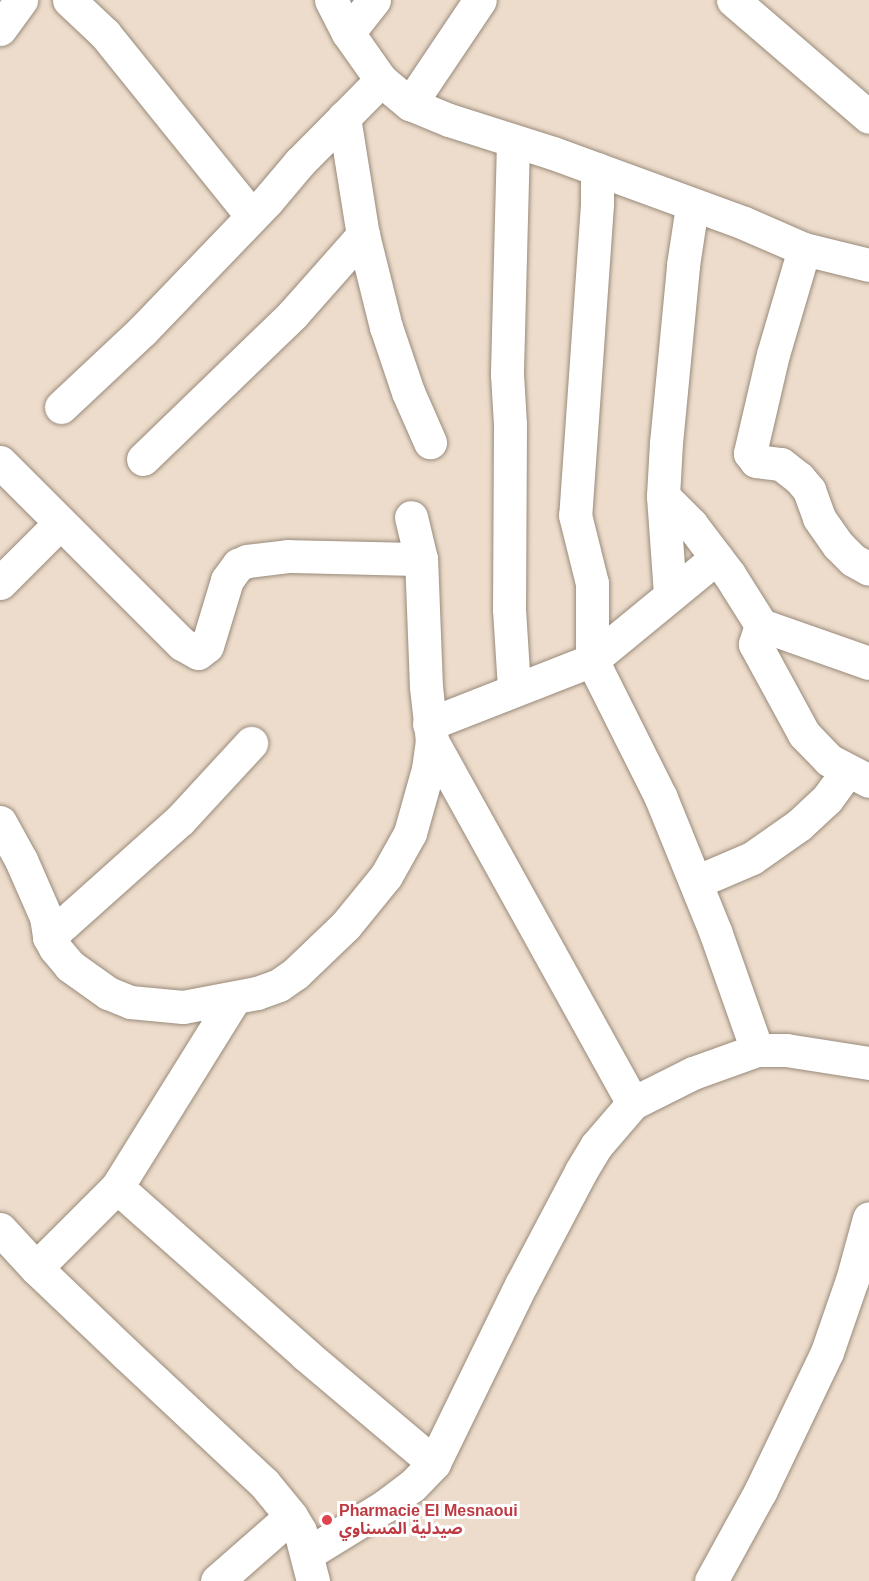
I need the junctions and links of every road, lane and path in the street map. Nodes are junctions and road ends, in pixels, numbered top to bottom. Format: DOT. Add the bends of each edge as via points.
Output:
graph roads {
  1 [pos="21,0"];
  2 [pos="69,0"];
  3 [pos="331,0"];
  4 [pos="374,0"];
  5 [pos="480,0"];
  6 [pos="733,0"];
  7 [pos="0,29"];
  8 [pos="348,33"];
  9 [pos="381,80"];
  10 [pos="410,104"];
  11 [pos="344,117"];
  12 [pos="869,117"];
  13 [pos="513,141"];
  14 [pos="597,169"];
  15 [pos="692,206"];
  16 [pos="252,216"];
  17 [pos="363,235"];
  18 [pos="804,249"];
  19 [pos="869,265"];
  20 [pos="61,407"];
  21 [pos="430,441"];
  22 [pos="142,459"];
  23 [pos="0,462"];
  24 [pos="663,496"];
  25 [pos="411,517"];
  26 [pos="59,524"];
  27 [pos="716,558"];
  28 [pos="421,559"];
  29 [pos="869,569"];
  30 [pos="0,583"];
  31 [pos="670,594"];
  32 [pos="762,625"];
  33 [pos="592,660"];
  34 [pos="869,663"];
  35 [pos="514,689"];
  36 [pos="431,733"];
  37 [pos="251,743"];
  38 [pos="858,776"];
  39 [pos="0,822"];
  40 [pos="696,882"];
  41 [pos="49,937"];
  42 [pos="234,999"];
  43 [pos="757,1050"];
  44 [pos="869,1063"];
  45 [pos="633,1103"];
  46 [pos="117,1187"];
  47 [pos="869,1218"];
  48 [pos="0,1229"];
  49 [pos="36,1268"];
  50 [pos="434,1463"];
  51 [pos="291,1516"];
  52 [pos="310,1568"];
  53 [pos="217,1581"];
  54 [pos="711,1581"];
  1 -- 7 [label="street"];
  2 -- 16 [label="street" via="105,34"];
  3 -- 8 [label="street"];
  4 -- 8 [label="street"];
  5 -- 10 [label="street"];
  6 -- 12 [label="street"];
  8 -- 9 [label="street"];
  9 -- 10 [label="street"];
  9 -- 11 [label="street"];
  10 -- 13 [label="street"];
  11 -- 16 [label="street"];
  11 -- 17 [label="street"];
  13 -- 14 [label="street"];
  13 -- 35 [label="street" via="507,374 511,482 508,609"];
  14 -- 15 [label="street"];
  14 -- 33 [label="street" via="575,515 592,583"];
  15 -- 18 [label="street"];
  15 -- 24 [label="street" via="683,265"];
  16 -- 20 [label="street" via="134,339"];
  17 -- 21 [label="street" via="386,327"];
  17 -- 22 [label="street" via="293,314"];
  18 -- 19 [label="street"];
  18 -- 29 [label="street" via="773,354 750,453 756,461 781,464 799,478 838,545"];
  23 -- 26 [label="street"];
  24 -- 27 [label="street"];
  24 -- 31 [label="street"];
  25 -- 28 [label="street"];
  26 -- 28 [label="street" via="182,644 198,653 207,646 227,580 238,565 247,561 288,556"];
  26 -- 30 [label="street"];
  27 -- 31 [label="street"];
  27 -- 32 [label="street"];
  28 -- 36 [label="street"];
  31 -- 33 [label="street"];
  32 -- 34 [label="street"];
  32 -- 38 [label="street" via="755,644 792,715 818,752"];
  33 -- 35 [label="street"];
  33 -- 40 [label="street" via="661,798"];
  35 -- 36 [label="street"];
  36 -- 42 [label="street" via="410,833 369,900 310,963 279,985"];
  36 -- 45 [label="street"];
  37 -- 41 [label="street" via="180,820"];
  38 -- 40 [label="street" via="752,858"];
  39 -- 41 [label="street" via="46,917"];
  40 -- 43 [label="street"];
  41 -- 42 [label="street" via="76,971 108,993 130,1002 183,1007"];
  42 -- 46 [label="street"];
  43 -- 44 [label="street" via="786,1050"];
  43 -- 45 [label="street" via="693,1073"];
  45 -- 50 [label="street" via="596,1146 581,1171"];
  46 -- 49 [label="street"];
  46 -- 50 [label="street"];
  47 -- 54 [label="street" via="827,1352 760,1492"];
  48 -- 49 [label="street"];
  49 -- 51 [label="street" via="264,1483"];
  50 -- 52 [label="street" via="412,1486"];
  51 -- 52 [label="street"];
  51 -- 53 [label="street"];
}
